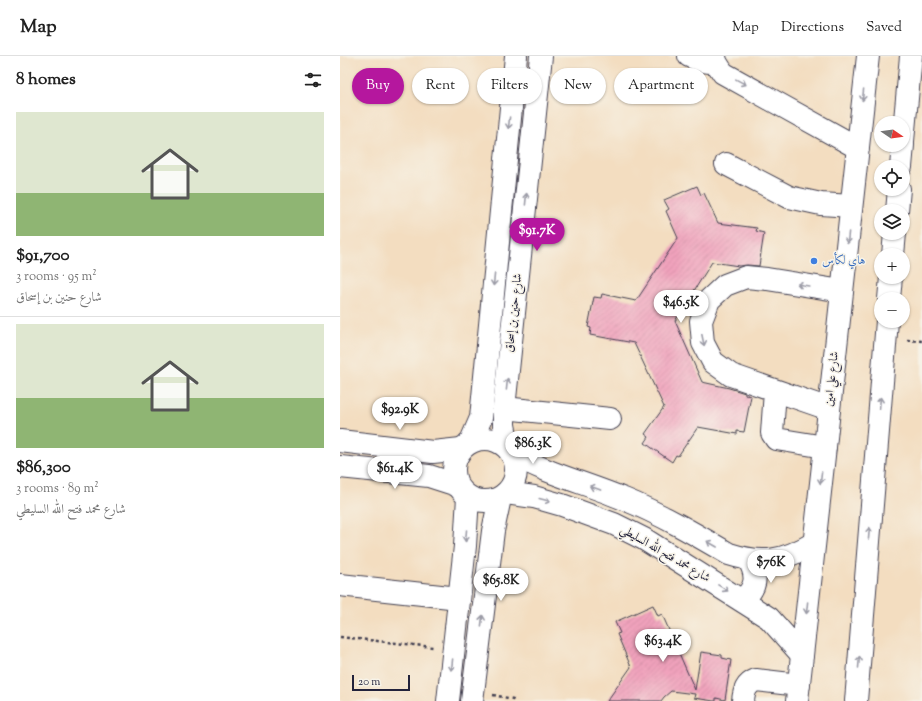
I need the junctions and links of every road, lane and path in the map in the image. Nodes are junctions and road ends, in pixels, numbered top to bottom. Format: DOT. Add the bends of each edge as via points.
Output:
graph roads {
  1 [pos="516,56"];
  2 [pos="541,56"];
  3 [pos="689,56"];
  4 [pos="868,56"];
  5 [pos="911,56"];
  6 [pos="716,59"];
  7 [pos="905,116"];
  8 [pos="858,148"];
  9 [pos="726,164"];
  10 [pos="851,206"];
  11 [pos="842,291"];
  12 [pos="886,328"];
  13 [pos="775,391"];
  14 [pos="504,408"];
  15 [pos="829,409"];
  16 [pos="610,419"];
  17 [pos="340,441"];
  18 [pos="466,445"];
  19 [pos="825,447"];
  20 [pos="510,452"];
  21 [pos="340,467"];
  22 [pos="462,491"];
  23 [pos="503,496"];
  24 [pos="814,543"];
  25 [pos="748,559"];
  26 [pos="340,585"];
  27 [pos="459,598"];
  28 [pos="742,600"];
  29 [pos="340,637"];
  30 [pos="454,649"];
  31 [pos="802,655"];
  32 [pos="798,693"];
  33 [pos="855,699"];
  34 [pos="448,701"];
  35 [pos="472,701"];
  36 [pos="743,701"];
  1 -- 18 [label="street, شارع حنين بن إسحاق, one-way" via="481,418"];
  14 -- 2 [label="street, شارع حنين بن إسحاق, one-way"];
  3 -- 6 [label="street" via="701,61"];
  4 -- 8 [label="street, شارع علي امين, one-way"];
  5 -- 7 [label="street"];
  6 -- 8 [label="street, one-way" via="723,73"];
  8 -- 10 [label="street, شارع علي امين"];
  9 -- 10 [label="street" via="789,197 821,204"];
  10 -- 11 [label="street, شارع علي امين, one-way"];
  11 -- 13 [label="street, one-way" via="746,277 725,285 709,300 701,321 703,343 713,362 731,375"];
  11 -- 15 [label="street, شارع علي امين"];
  33 -- 12 [label="street, one-way"];
  13 -- 15 [label="street"];
  13 -- 19 [label="street" via="773,436 776,439"];
  14 -- 16 [label="street"];
  14 -- 20 [label="street, شارع حنين بن إسحاق" via="504,425"];
  15 -- 19 [label="street, شارع علي امين"];
  17 -- 18 [label="street" via="433,452"];
  18 -- 20 [label="street" via="481,438 492,439 501,443"];
  18 -- 22 [label="street" via="455,461 453,473"];
  19 -- 24 [label="street, شارع علي امين, one-way"];
  20 -- 23 [label="street" via="516,463 516,474 513,484"];
  25 -- 20 [label="street, one-way" via="729,554 670,520 631,502 551,473"];
  21 -- 22 [label="street" via="429,476"];
  22 -- 23 [label="street" via="478,501 489,501"];
  22 -- 27 [label="street, one-way" via="466,534"];
  23 -- 28 [label="street, شارع محمد فتح الله السليطي, one-way" via="520,494 548,501 614,524 644,539"];
  35 -- 23 [label="street, one-way" via="493,531"];
  24 -- 25 [label="street" via="797,553 773,560"];
  24 -- 31 [label="street, شارع علي امين, one-way"];
  25 -- 28 [label="street" via="755,578 751,591"];
  26 -- 27 [label="street"];
  27 -- 30 [label="street"];
  28 -- 31 [label="street, شارع محمد فتح الله السليطي" via="769,618"];
  29 -- 30 [label="path"];
  30 -- 34 [label="street, one-way"];
  31 -- 32 [label="street, شارع علي امين"];
  32 -- 36 [label="street" via="756,680 746,688"];
}
